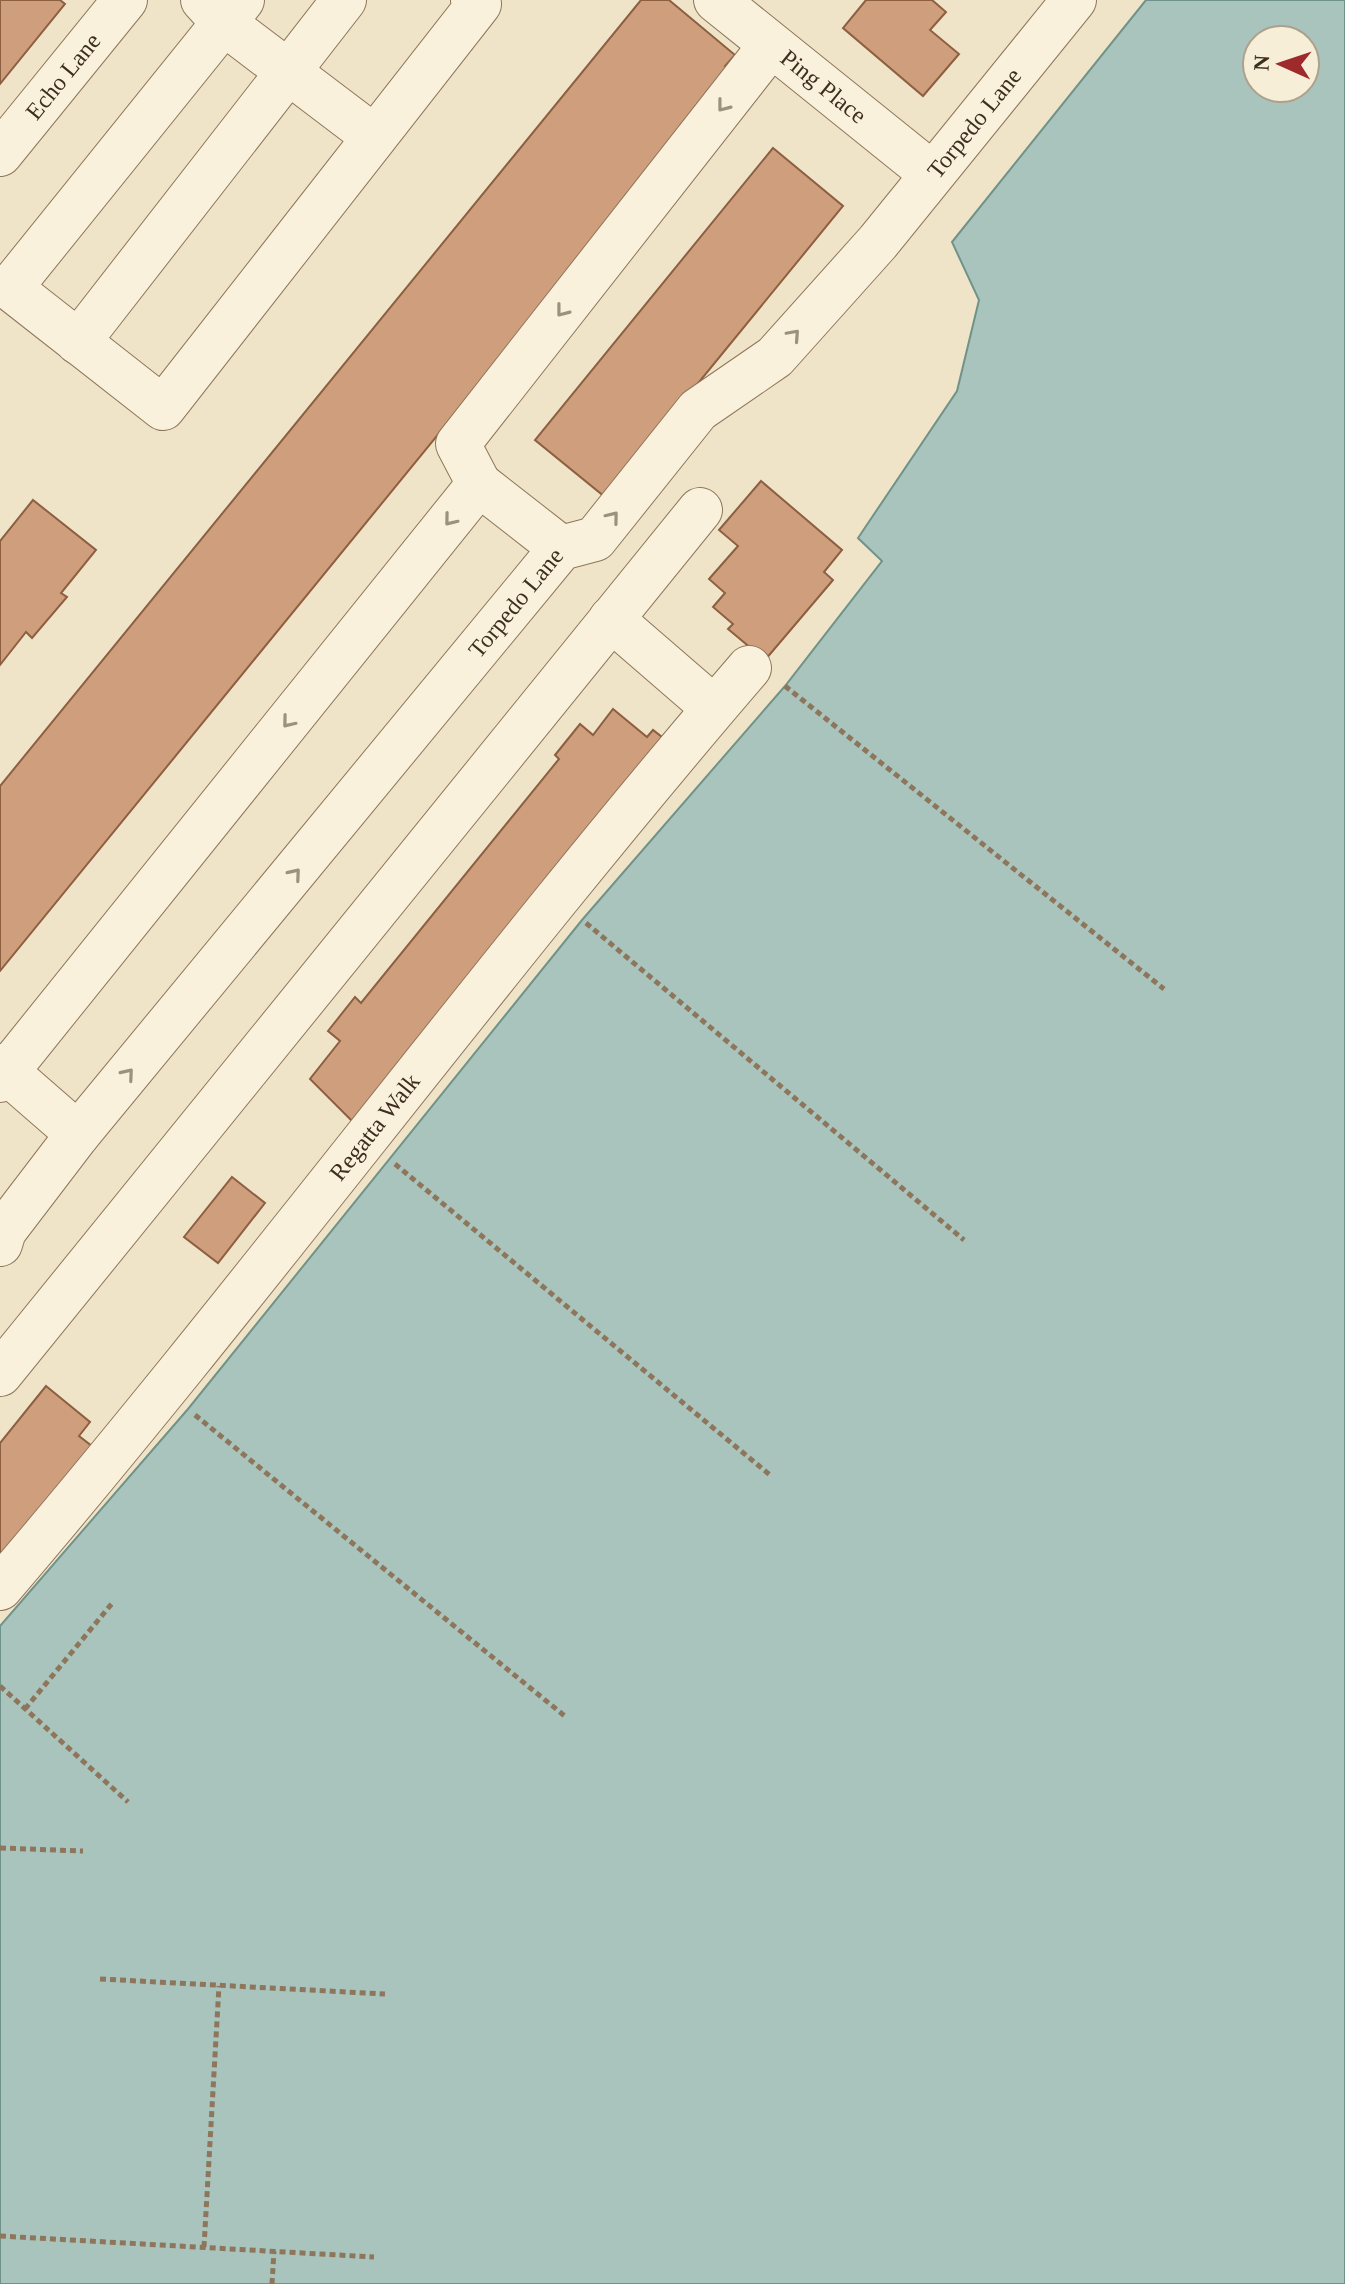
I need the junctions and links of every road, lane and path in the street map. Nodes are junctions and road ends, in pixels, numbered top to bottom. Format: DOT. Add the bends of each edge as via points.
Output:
graph roads {
  1 [pos="125,0"];
  2 [pos="344,0"];
  3 [pos="473,0"];
  4 [pos="716,0"];
  5 [pos="1074,0"];
  6 [pos="223,8"];
  7 [pos="771,45"];
  8 [pos="288,71"];
  9 [pos="373,136"];
  10 [pos="0,154"];
  11 [pos="931,173"];
  12 [pos="78,342"];
  13 [pos="479,484"];
  14 [pos="700,510"];
  15 [pos="561,548"];
  16 [pos="611,619"];
  17 [pos="767,677"];
  18 [pos="700,696"];
  19 [pos="582,920"];
  20 [pos="1164,989"];
  21 [pos="2,1072"];
  22 [pos="78,1134"];
  23 [pos="388,1158"];
  24 [pos="964,1240"];
  25 [pos="0,1244"];
  26 [pos="0,1374"];
  27 [pos="188,1409"];
  28 [pos="770,1475"];
  29 [pos="0,1588"];
  30 [pos="114,1601"];
  31 [pos="0,1686"];
  32 [pos="25,1709"];
  33 [pos="566,1717"];
  34 [pos="128,1802"];
  35 [pos="0,1848"];
  36 [pos="83,1851"];
  37 [pos="100,1979"];
  38 [pos="219,1986"];
  39 [pos="385,1994"];
  40 [pos="0,2236"];
  41 [pos="204,2247"];
  42 [pos="274,2251"];
  43 [pos="374,2257"];
  44 [pos="272,2284"];
  1 -- 10 [label="street, Echo Lane"];
  2 -- 8 [label="street"];
  3 -- 9 [label="street" via="479,4"];
  4 -- 7 [label="street, Ping Place"];
  5 -- 11 [label="street, Torpedo Lane"];
  6 -- 8 [label="street"];
  6 -- 12 [label="street" via="10,288"];
  7 -- 11 [label="street, Ping Place"];
  7 -- 13 [label="street, one-way" via="458,444"];
  8 -- 9 [label="street"];
  8 -- 12 [label="street"];
  9 -- 12 [label="street" via="163,408"];
  15 -- 11 [label="street, Torpedo Lane, one-way" via="595,539 698,410 775,357 878,242"];
  13 -- 15 [label="street"];
  13 -- 21 [label="street, one-way"];
  14 -- 16 [label="street"];
  22 -- 15 [label="street, Torpedo Lane, one-way"];
  16 -- 18 [label="street"];
  16 -- 26 [label="street"];
  17 -- 20 [label="path"];
  17 -- 29 [label="street, Regatta Walk" via="501,967"];
  19 -- 24 [label="path"];
  21 -- 22 [label="street"];
  22 -- 25 [label="street, Torpedo Lane" via="4,1231"];
  23 -- 28 [label="path"];
  27 -- 33 [label="path"];
  30 -- 32 [label="path"];
  31 -- 32 [label="path"];
  32 -- 34 [label="path"];
  35 -- 36 [label="path"];
  37 -- 38 [label="path"];
  38 -- 39 [label="path"];
  38 -- 41 [label="path"];
  40 -- 41 [label="path"];
  41 -- 42 [label="path"];
  42 -- 43 [label="path"];
  42 -- 44 [label="path"];
}
